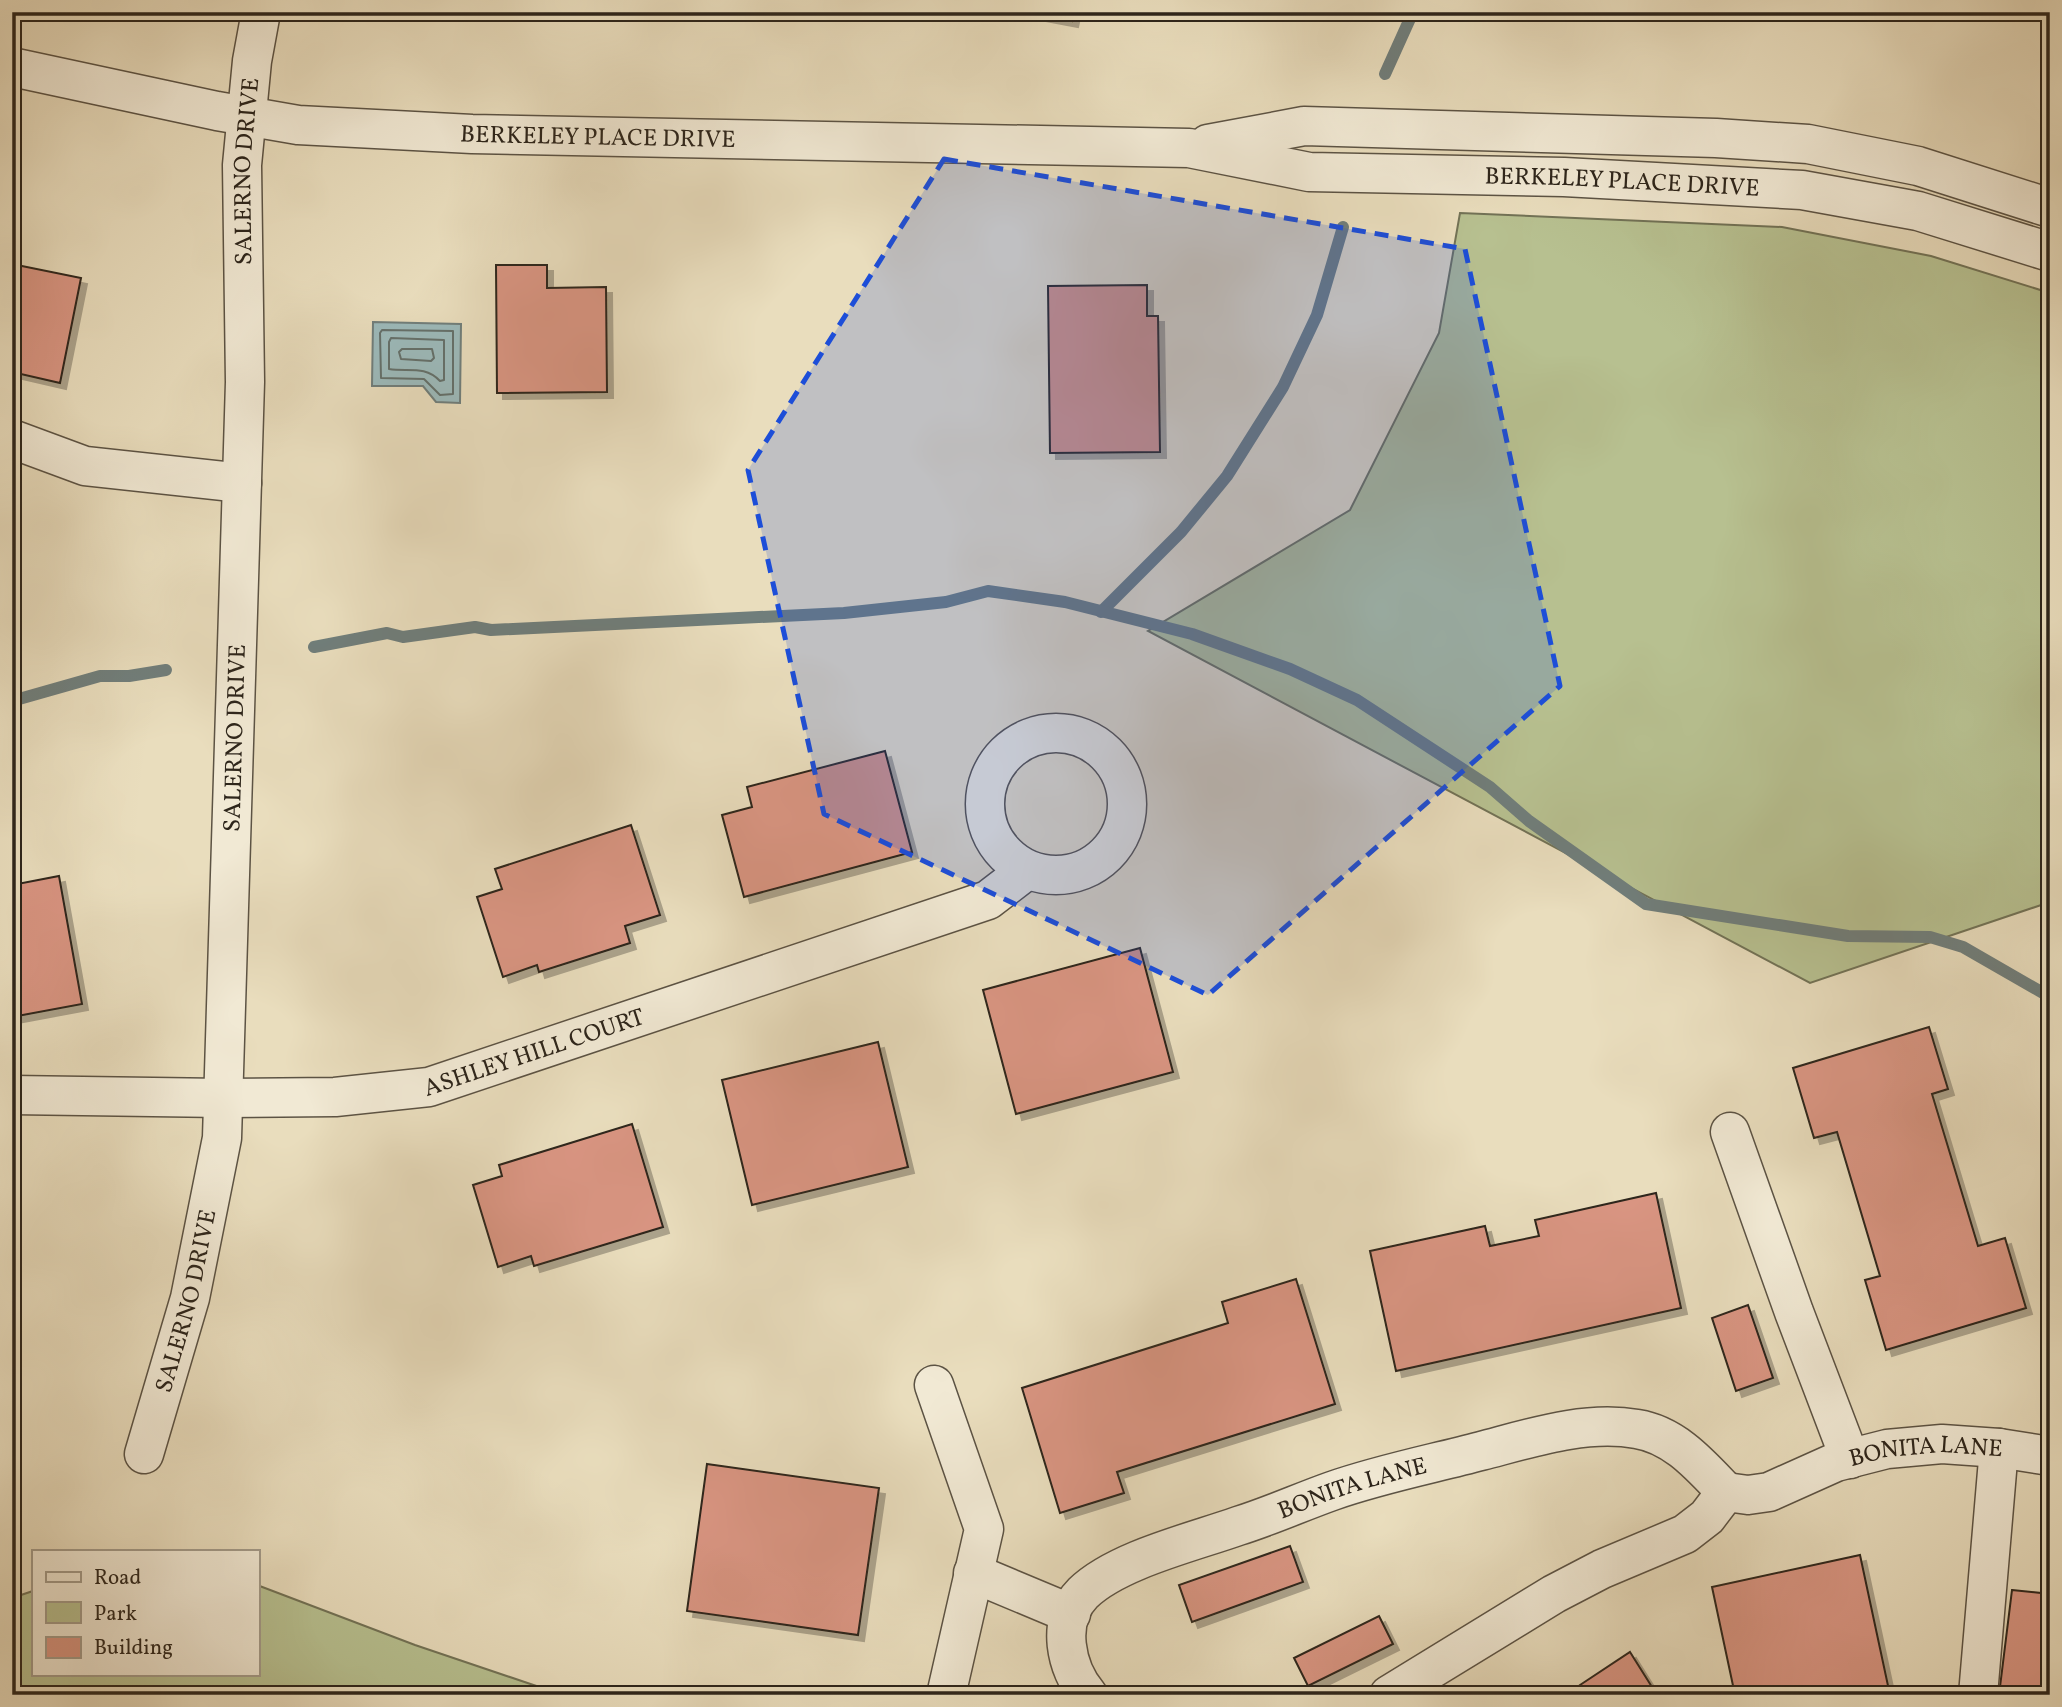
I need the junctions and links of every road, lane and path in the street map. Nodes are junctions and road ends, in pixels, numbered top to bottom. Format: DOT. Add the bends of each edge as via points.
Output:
graph roads {
  1 [pos="261,12"];
  2 [pos="12,67"];
  3 [pos="246,116"];
  4 [pos="1815,146"];
  5 [pos="1189,148"];
  6 [pos="1814,192"];
  7 [pos="2050,208"];
  8 [pos="2050,252"];
  9 [pos="12,439"];
  10 [pos="242,483"];
  11 [pos="1027,870"];
  12 [pos="12,1095"];
  13 [pos="223,1098"];
  14 [pos="1730,1132"];
  15 [pos="934,1385"];
  16 [pos="1999,1448"];
  17 [pos="144,1454"];
  18 [pos="2050,1457"];
  19 [pos="1850,1459"];
  20 [pos="1726,1492"];
  21 [pos="973,1573"];
  22 [pos="1070,1614"];
  23 [pos="947,1691"];
  24 [pos="1088,1695"];
  25 [pos="1389,1695"];
  26 [pos="1978,1695"];
  1 -- 3 [label="street, SALERNO DRIVE"];
  2 -- 3 [label="street, BERKELEY PLACE DRIVE"];
  3 -- 5 [label="street, BERKELEY PLACE DRIVE" via="298,125 472,134"];
  3 -- 10 [label="street, SALERNO DRIVE"];
  4 -- 5 [label="street, BERKELEY PLACE DRIVE" via="1716,138 1304,126"];
  4 -- 6 [label="street"];
  4 -- 7 [label="street, BERKELEY PLACE DRIVE" via="1918,166"];
  5 -- 6 [label="street, BERKELEY PLACE DRIVE" via="1309,172 1564,177"];
  6 -- 8 [label="street, BERKELEY PLACE DRIVE" via="1918,211"];
  9 -- 10 [label="street" via="85,466"];
  10 -- 13 [label="street, SALERNO DRIVE"];
  11 -- 13 [label="street, ASHLEY HILL COURT" via="988,900 429,1087 335,1097"];
  12 -- 13 [label="street, ASHLEY HILL COURT"];
  13 -- 17 [label="street, SALERNO DRIVE" via="222,1138 190,1298"];
  14 -- 19 [label="street"];
  15 -- 21 [label="street" via="984,1529"];
  16 -- 18 [label="street, BONITA LANE"];
  16 -- 19 [label="street, BONITA LANE" via="1942,1444 1887,1449"];
  16 -- 26 [label="street"];
  19 -- 20 [label="street, BONITA LANE" via="1769,1492"];
  20 -- 22 [label="street, BONITA LANE" via="1697,1461 1667,1439 1638,1429 1553,1432 1335,1490 1194,1540 1117,1570 1083,1594"];
  20 -- 25 [label="street" via="1707,1517 1685,1534 1553,1594"];
  21 -- 22 [label="street"];
  21 -- 23 [label="street"];
  22 -- 24 [label="street" via="1066,1637 1069,1661"];
}
